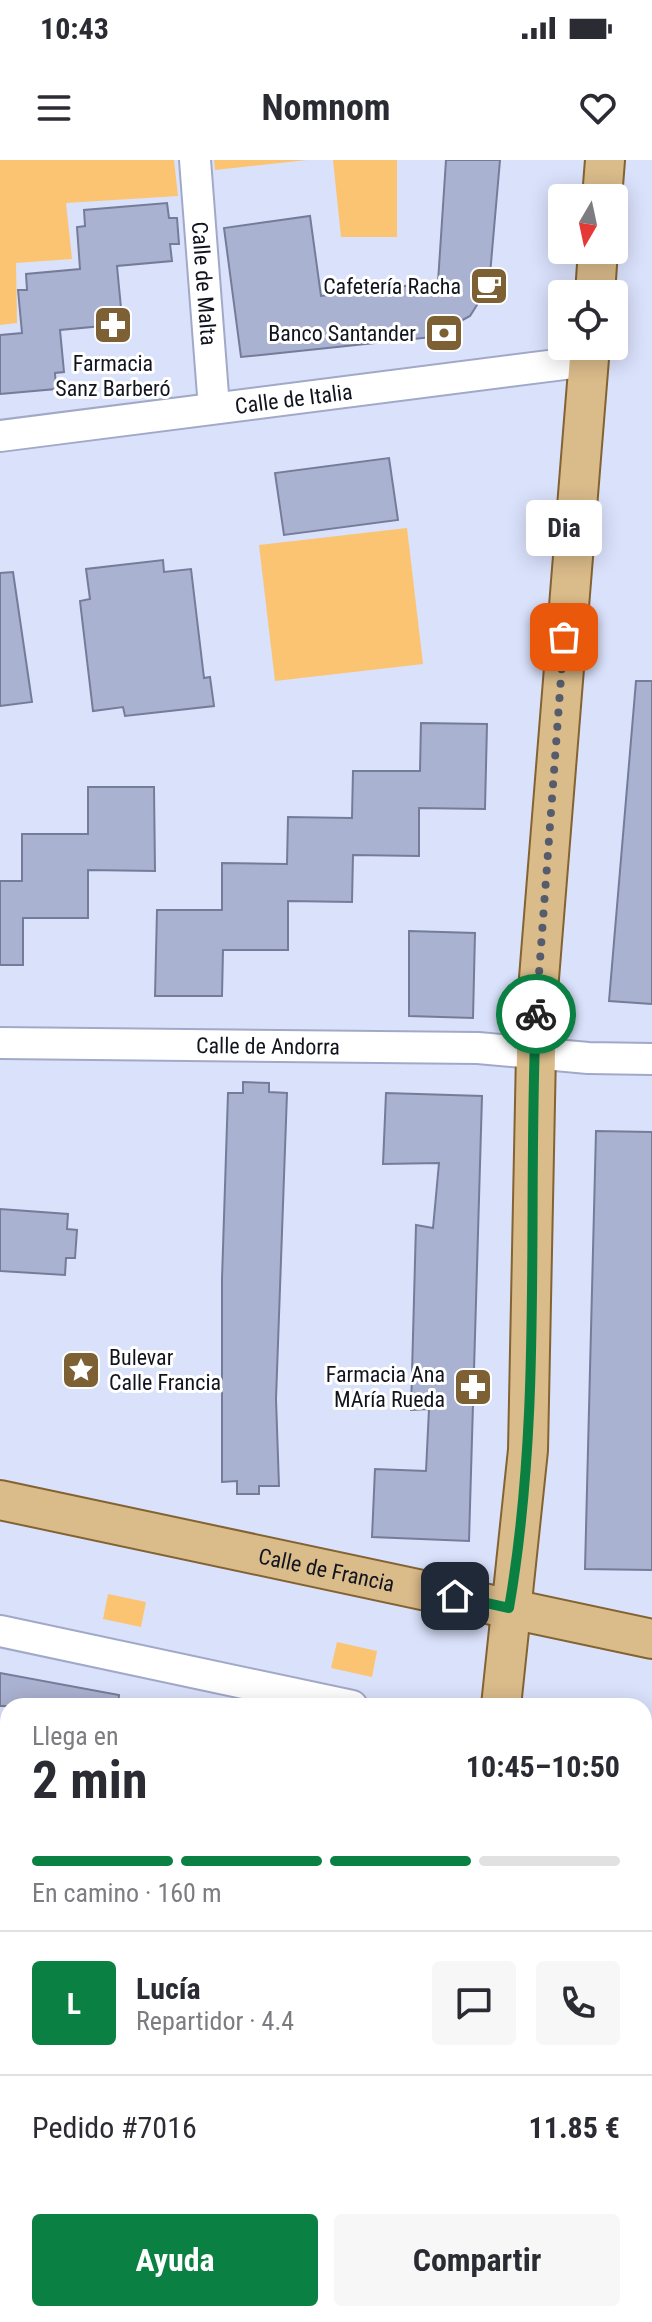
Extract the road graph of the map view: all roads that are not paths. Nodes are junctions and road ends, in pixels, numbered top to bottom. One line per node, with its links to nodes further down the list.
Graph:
1 (195, 160): 6 (street, Calle de Malta)
2 (605, 160): 3 (main road)
3 (603, 184)
4 (548, 360): 6 (street, Calle de Italia)
5 (588, 360): 9 (main road)
6 (214, 408): 7 (street, Calle de Italia)
7 (0, 436)
8 (0, 1043): 9 (street, Calle de Andorra)
9 (534, 1054): 10 (street, Calle de Andorra); 12 (main road)
10 (652, 1059)
11 (0, 1500): 12 (main road, Calle de Francia)
12 (509, 1608): 14 (main road, Calle de Francia); 16 (main road); 17 (main road)
13 (0, 1631): 15 (street)
14 (652, 1639)
15 (314, 1698)
16 (480, 1698)
17 (503, 1698)

